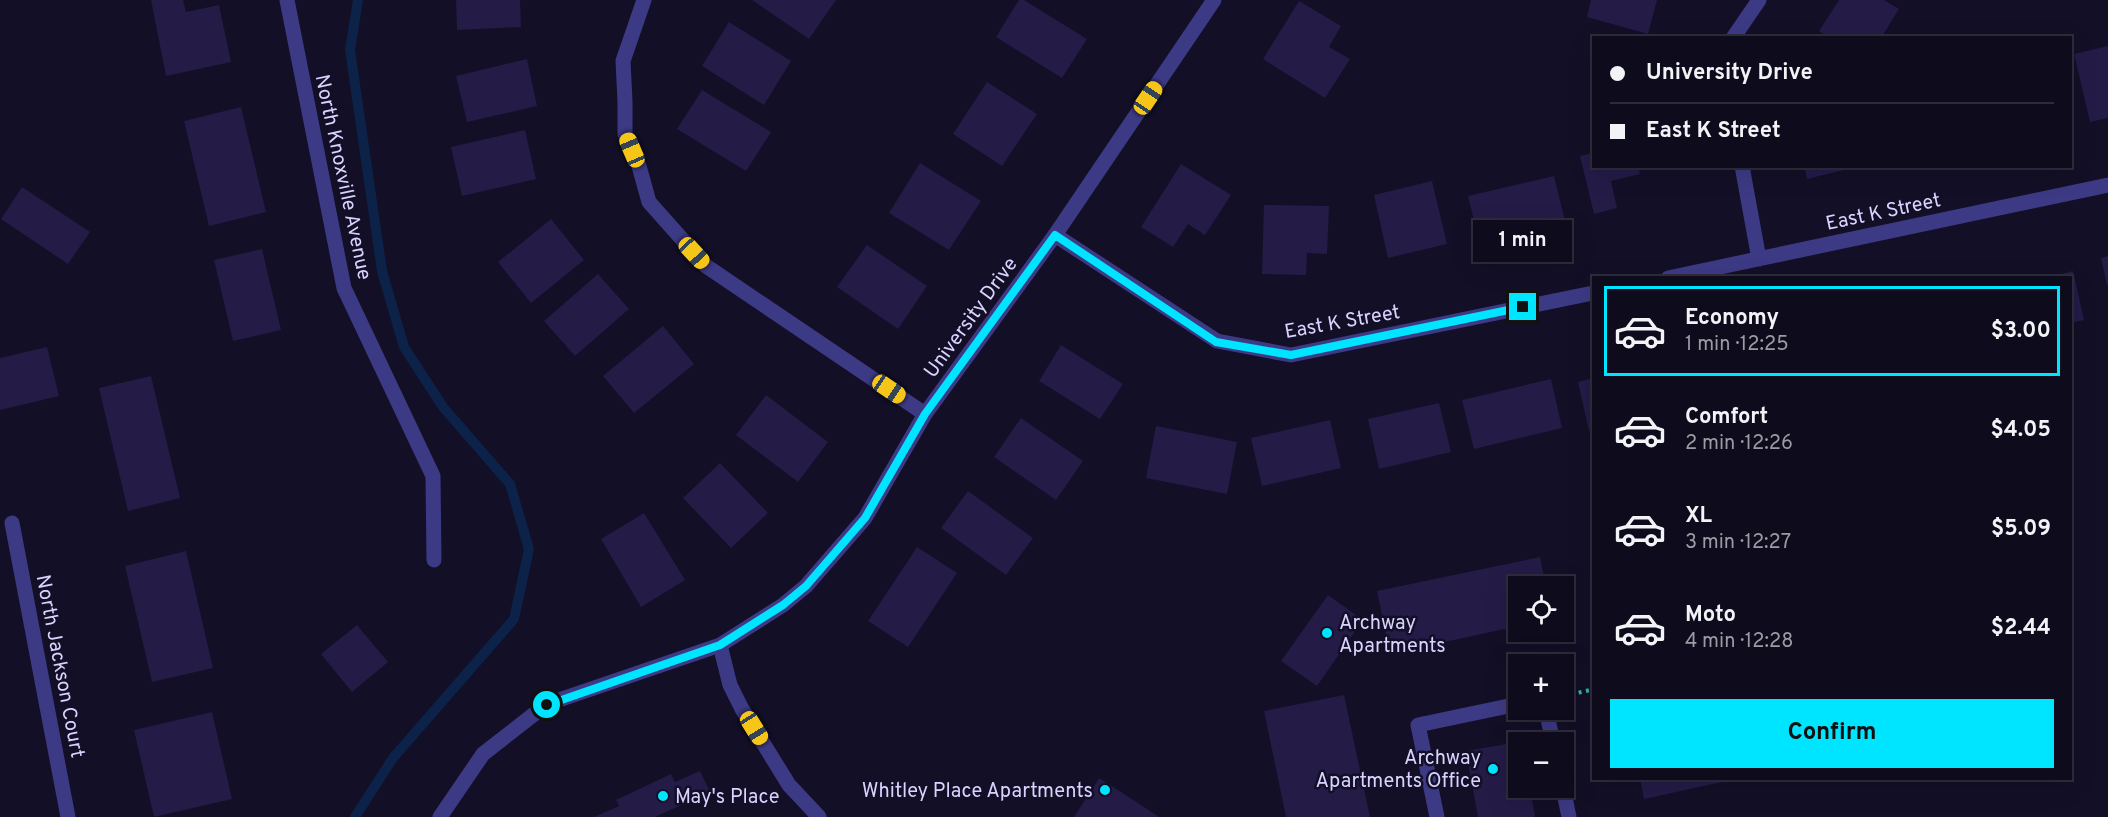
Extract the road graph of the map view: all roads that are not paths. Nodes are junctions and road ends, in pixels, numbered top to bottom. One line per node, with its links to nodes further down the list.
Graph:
1 (287, 0): 14 (street, North Knoxville Avenue)
2 (644, 0): 12 (street)
3 (1214, 0): 8 (street, University Drive)
4 (1759, 0): 5 (street)
5 (1734, 36)
6 (1742, 168): 9 (street)
7 (2108, 184): 9 (street, East K Street)
8 (1055, 235): 11 (street, East K Street); 12 (street, University Drive)
9 (1759, 259): 10 (street, East K Street)
10 (1678, 276)
11 (1592, 293)
12 (925, 414): 15 (street, University Drive)
13 (12, 523): 18 (street, North Jackson Court)
14 (434, 560)
15 (720, 645): 19 (street, University Drive); 20 (street)
16 (1508, 706): 21 (street)
17 (1565, 798): 22 (street)
18 (68, 817)
19 (440, 817)
20 (819, 817)
21 (1437, 817)
22 (1569, 817)

